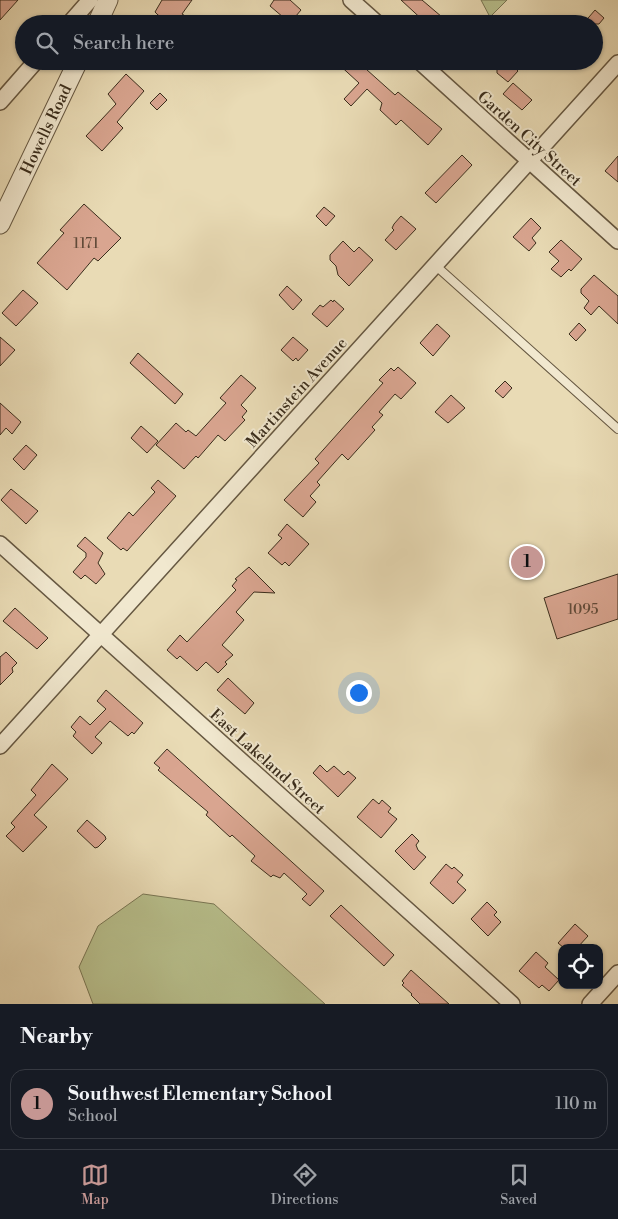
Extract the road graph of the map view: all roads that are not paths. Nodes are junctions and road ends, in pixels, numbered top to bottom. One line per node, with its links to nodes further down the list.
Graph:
1 (90, 0): 4 (street)
2 (108, 0): 5 (street)
3 (351, 0): 6 (street)
4 (77, 15)
5 (101, 15)
6 (368, 15)
7 (618, 62): 12 (street, Martinstein Avenue)
8 (28, 70): 11 (street)
9 (74, 70): 13 (street, Howells Road)
10 (429, 70): 12 (street, Garden City Street)
11 (0, 102)
12 (529, 160): 14 (street, Garden City Street); 15 (street, Martinstein Avenue)
13 (0, 224)
14 (618, 241)
15 (435, 265): 16 (lane); 18 (street, Martinstein Avenue)
16 (618, 429)
17 (0, 544): 18 (street, East Lakeland Street)
18 (100, 634): 19 (street, Martinstein Avenue); 21 (street, East Lakeland Street)
19 (0, 746)
20 (618, 973): 22 (street)
21 (512, 1004)
22 (590, 1004)

